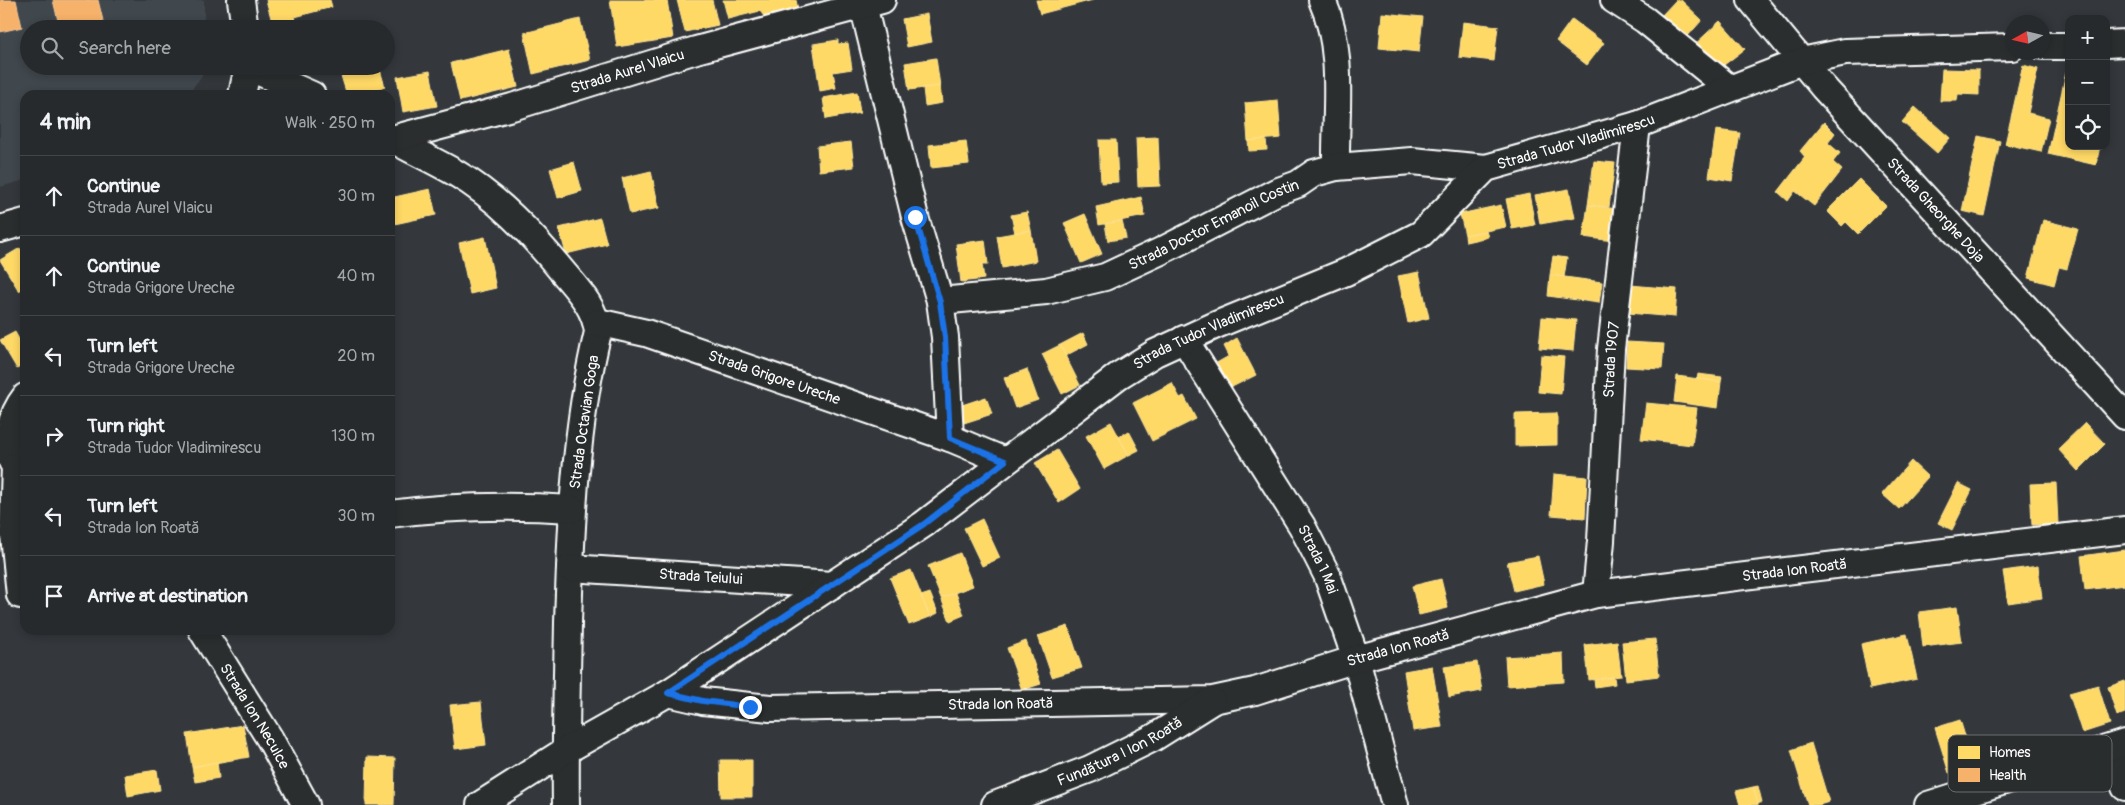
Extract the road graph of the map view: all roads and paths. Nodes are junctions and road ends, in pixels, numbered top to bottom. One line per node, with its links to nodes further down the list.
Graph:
1 (241, 0): 6 (street)
2 (1322, 0): 21 (street)
3 (1614, 0): 16 (street)
4 (872, 3): 19 (street, Strada Aurel Vlaicu); 25 (street, Strada Aurel Vlaicu)
5 (1761, 5): 12 (street, Strada Gheorghe Doja)
6 (244, 20)
7 (2125, 43): 8 (street)
8 (2110, 44)
9 (2050, 46): 10 (street)
10 (2065, 46)
11 (2005, 47): 12 (street, Strada Tudor Vladimirescu)
12 (1802, 61): 16 (street, Strada Tudor Vladimirescu); 29 (street, Strada Gheorghe Doja)
13 (246, 75): 17 (street)
14 (263, 75): 15 (street)
15 (284, 87)
16 (1729, 88): 18 (street, Strada Tudor Vladimirescu)
17 (243, 90)
18 (1637, 125): 22 (street, Strada Tudor Vladimirescu); 38 (street, Strada 1907)
19 (395, 137)
20 (395, 140): 26 (street, Strada Octavian Goga)
21 (1336, 167): 22 (street, Strada Doctor Emanoil Costin); 25 (street, Strada Doctor Emanoil Costin)
22 (1486, 168): 27 (street, Strada Tudor Vladimirescu)
23 (20, 223): 24 (street)
24 (0, 229)
25 (940, 302): 30 (street)
26 (597, 322): 30 (street, Strada Grigore Ureche); 33 (street, Strada Octavian Goga)
27 (1184, 339): 31 (street, Strada Tudor Vladimirescu); 41 (street, Strada 1 Mai)
28 (20, 406): 32 (street)
29 (2125, 416)
30 (950, 438): 31 (street, Strada Grigore Ureche)
31 (1005, 461): 37 (street, Strada Tudor Vladimirescu)
32 (20, 469): 39 (street)
33 (572, 509): 34 (street); 36 (street, Strada Octavian Goga)
34 (395, 514)
35 (2125, 530): 38 (street, Strada Ion Roată)
36 (570, 568): 37 (street, Strada Teiului); 45 (street, Strada Octavian Goga)
37 (832, 584): 42 (street, Strada Tudor Vladimirescu)
38 (1596, 594): 41 (street, Strada Ion Roată)
39 (20, 595)
40 (205, 635): 49 (street, Strada Ion Neculce)
41 (1356, 659): 43 (street, Strada Ion Roată); 53 (street, Strada 1 Mai)
42 (668, 693): 43 (street, Strada Ion Roată); 45 (street, Strada Tudor Vladimirescu)
43 (1214, 700): 52 (street, Fundătura I Ion Roată)
44 (2118, 746): 46 (street)
45 (565, 751): 50 (street, Strada Tudor Vladimirescu); 51 (street, Strada Octavian Goga)
46 (2125, 787)
47 (1973, 792): 48 (street)
48 (1935, 804)
49 (306, 805)
50 (480, 805)
51 (566, 805)
52 (995, 805)
53 (1395, 805)

